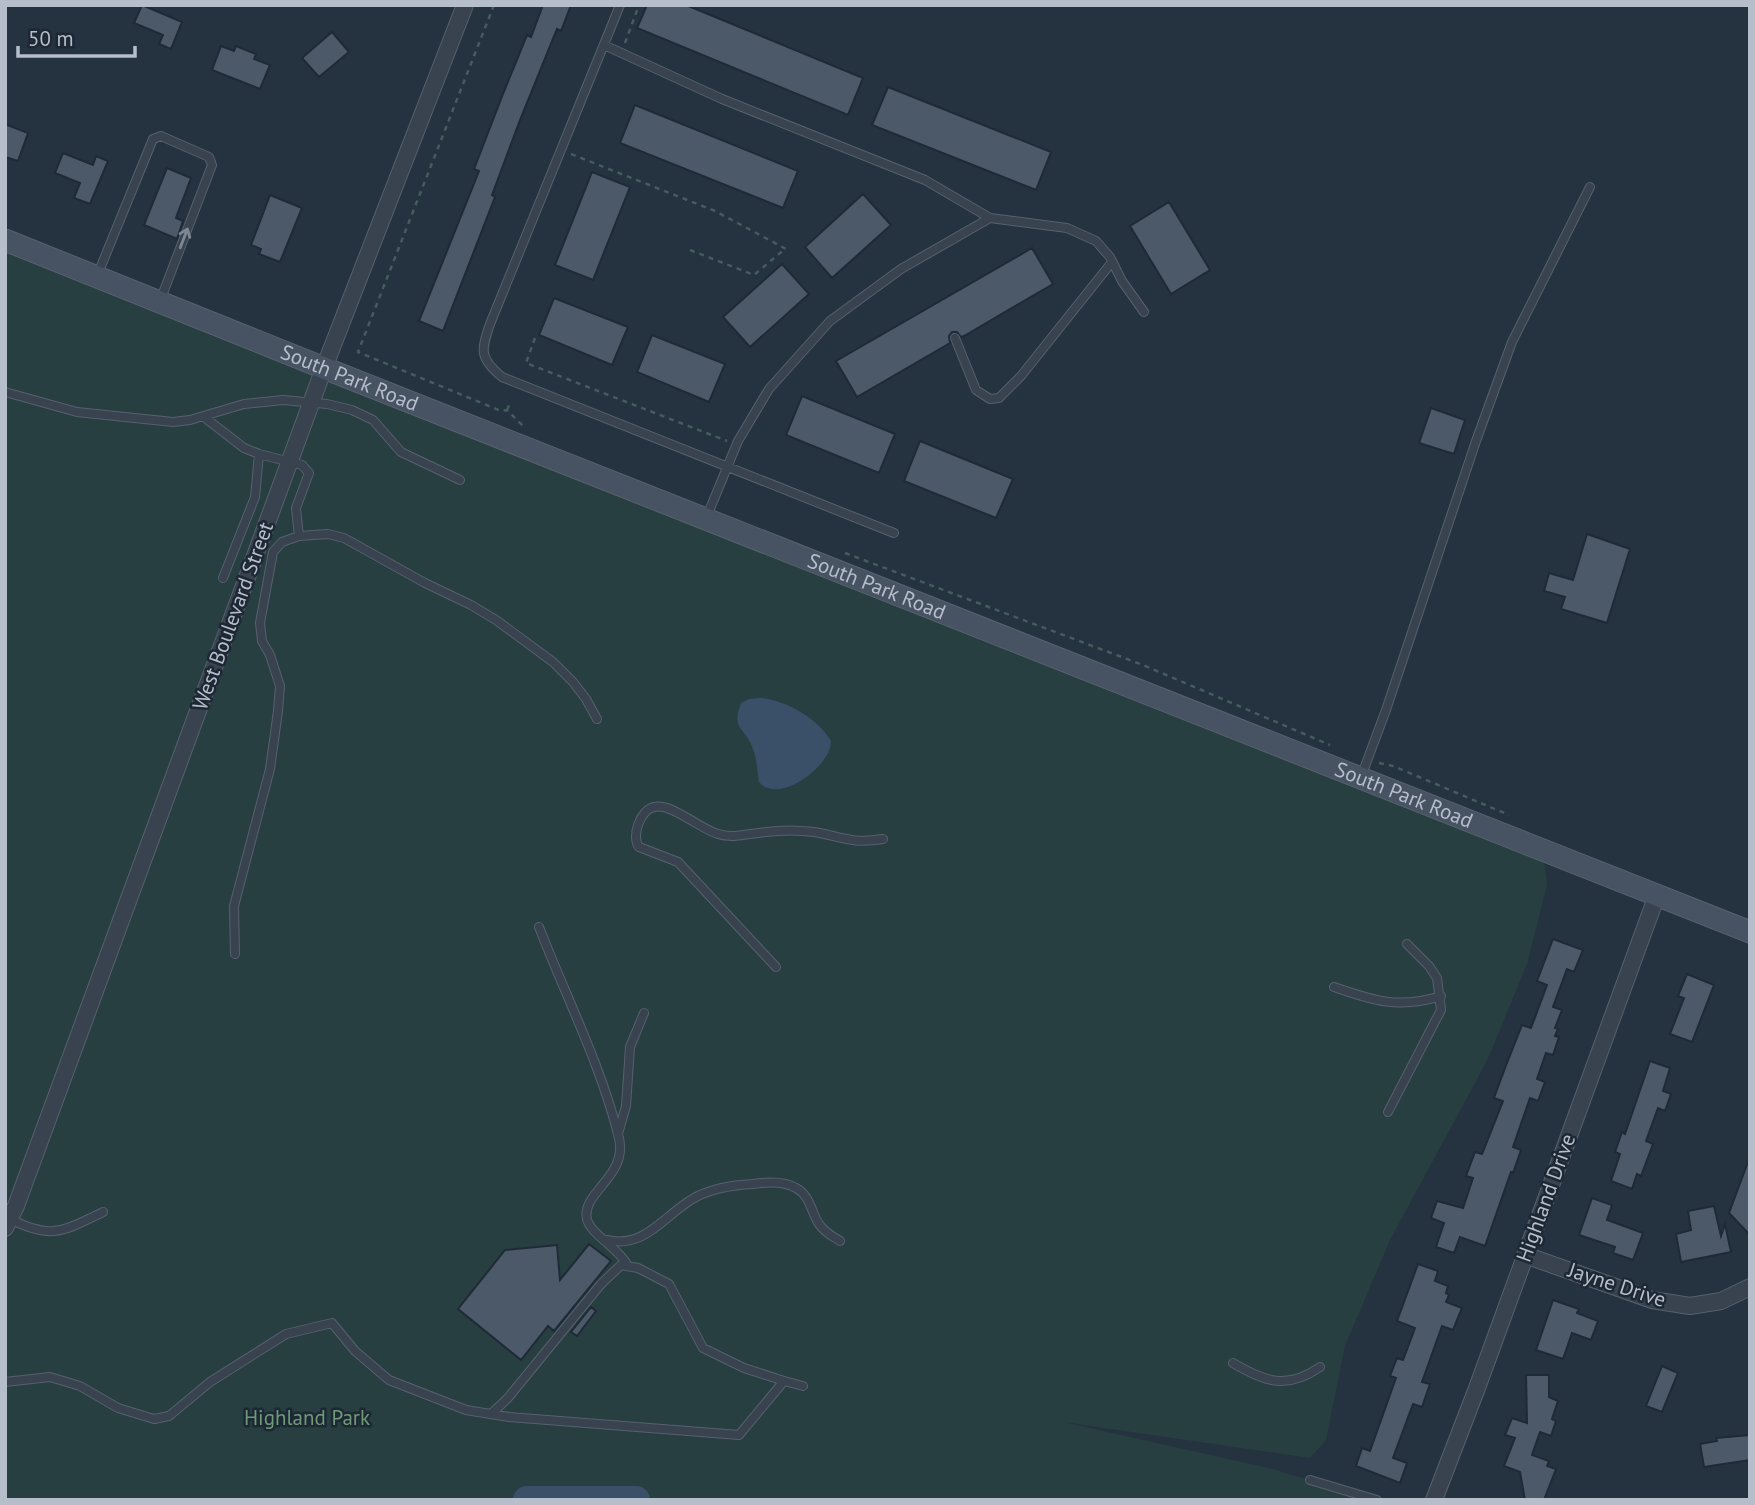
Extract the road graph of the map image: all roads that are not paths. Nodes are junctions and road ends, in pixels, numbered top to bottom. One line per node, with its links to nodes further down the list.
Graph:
1 (465, 5): 12 (street, West Boulevard Street)
2 (620, 5): 3 (lane)
3 (604, 45): 5 (lane); 18 (lane)
4 (1590, 187): 25 (lane)
5 (990, 218): 7 (lane); 18 (lane)
6 (5, 240): 8 (street, South Park Road)
7 (1112, 262): 10 (lane); 11 (lane)
8 (97, 276): 9 (street, South Park Road); 9 (lane, one-way to 8)
9 (160, 301): 12 (street, South Park Road)
10 (1144, 313)
11 (955, 338)
12 (324, 368): 14 (street, West Boulevard Street); 20 (street, South Park Road)
13 (5, 392): 15 (lane)
14 (311, 404): 15 (lane); 17 (street, West Boulevard Street); 19 (lane)
15 (204, 417): 16 (lane)
16 (260, 454): 17 (lane); 23 (lane)
17 (289, 461): 22 (lane); 39 (street, West Boulevard Street)
18 (727, 468): 20 (lane); 21 (lane)
19 (460, 480)
20 (706, 519): 25 (street, South Park Road)
21 (894, 533)
22 (299, 536): 24 (lane); 31 (lane)
23 (223, 578)
24 (597, 719)
25 (1364, 768): 27 (street, South Park Road)
26 (883, 839): 32 (lane)
27 (1657, 895): 29 (street, South Park Road); 42 (street, Highland Drive)
28 (539, 927): 37 (lane)
29 (1750, 932)
30 (1407, 944): 34 (lane)
31 (235, 954)
32 (776, 967)
33 (1334, 987): 34 (lane)
34 (1441, 996): 36 (lane)
35 (644, 1013): 37 (lane)
36 (1388, 1112)
37 (618, 1134): 40 (lane)
38 (103, 1212): 39 (lane)
39 (7, 1221)
40 (604, 1240): 41 (lane); 43 (lane)
41 (840, 1241)
42 (1525, 1255): 44 (street, Jayne Drive); 53 (street, Highland Drive)
43 (628, 1266): 47 (lane); 50 (lane)
44 (1750, 1287)
45 (1233, 1363): 46 (lane)
46 (1320, 1367)
47 (784, 1381): 49 (lane); 50 (lane)
48 (5, 1382): 50 (lane)
49 (803, 1386)
50 (491, 1414)
51 (1310, 1480): 52 (lane)
52 (1377, 1500)
53 (1434, 1500)

